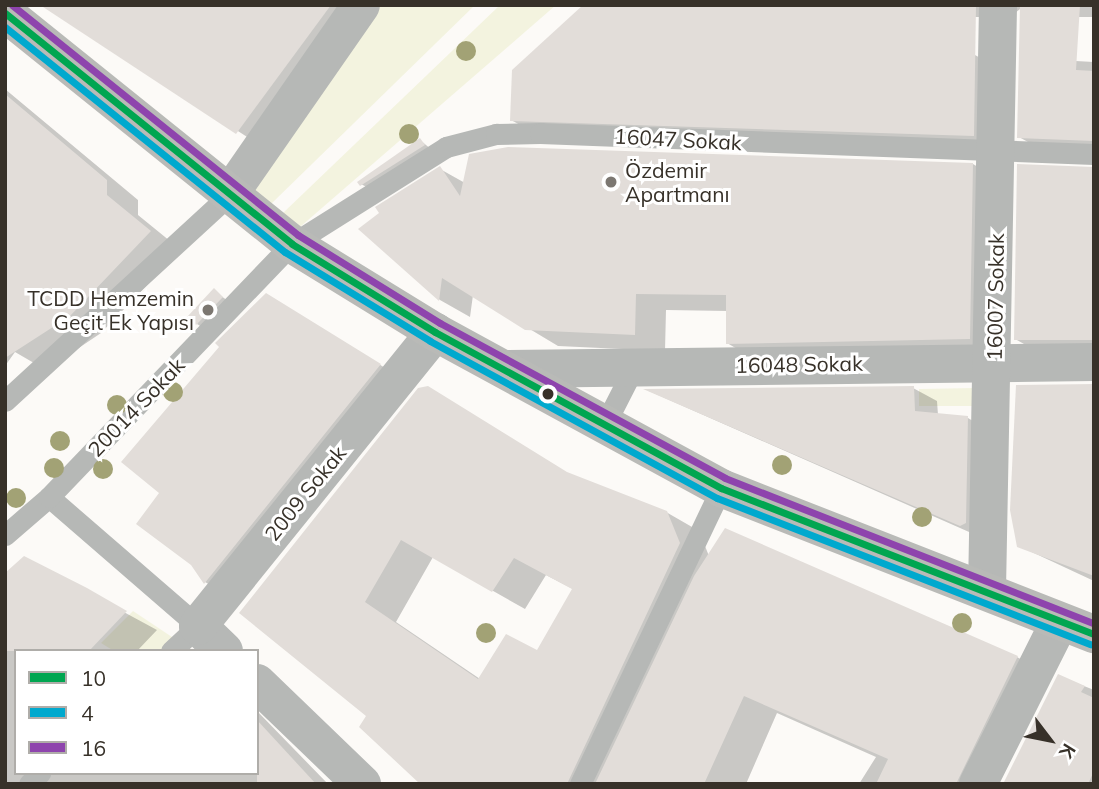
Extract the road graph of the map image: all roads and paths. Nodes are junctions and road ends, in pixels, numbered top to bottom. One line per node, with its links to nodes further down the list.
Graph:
1 (361, 5): 6 (street)
2 (998, 5): 4 (street, 16007 Sokak)
3 (8, 11): 6 (main road)
4 (997, 153): 5 (lane, 16047 Sokak); 7 (lane, 16047 Sokak); 9 (street, 16007 Sokak)
5 (1094, 154)
6 (229, 195): 7 (main road); 13 (lane)
7 (292, 244): 8 (main road); 16 (lane, 20014 Sokak)
8 (435, 332): 12 (main road); 20 (street, 2009 Sokak)
9 (994, 360): 10 (street, 16048 Sokak); 11 (street, 16048 Sokak); 18 (street, 16007 Sokak)
10 (1094, 362)
11 (634, 367): 12 (street, 16048 Sokak); 14 (lane)
12 (504, 369): 14 (main road)
13 (5, 401)
14 (604, 426): 15 (main road)
15 (721, 488): 18 (main road); 23 (lane)
16 (50, 497): 17 (lane, 20014 Sokak); 20 (lane)
17 (5, 535)
18 (987, 590): 19 (main road)
19 (1077, 627): 24 (street)
20 (198, 642)
21 (259, 685): 22 (street)
22 (362, 784)
23 (580, 784)
24 (978, 784)

